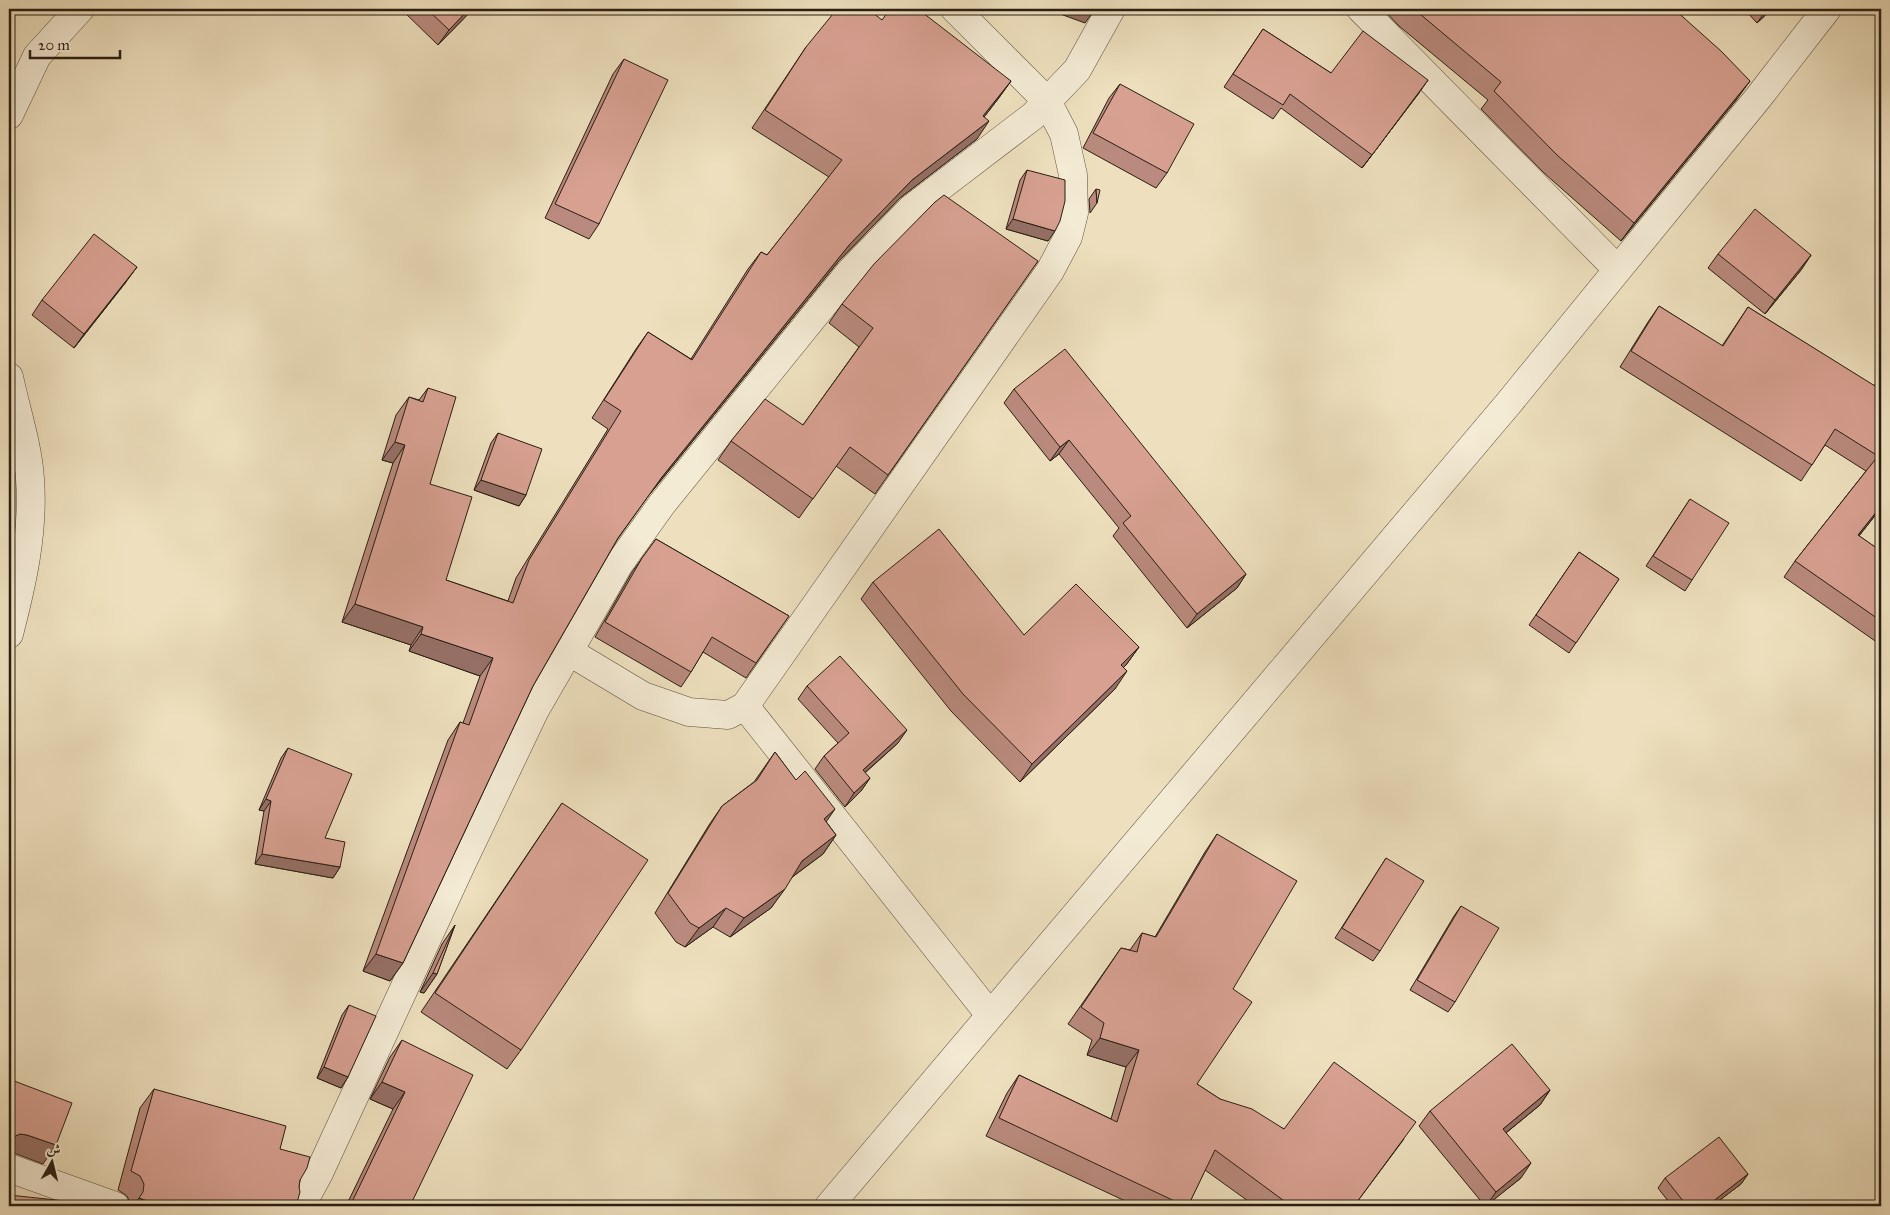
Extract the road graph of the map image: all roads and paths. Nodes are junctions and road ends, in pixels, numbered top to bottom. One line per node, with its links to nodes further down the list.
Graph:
1 (80, 9): 9 (street)
2 (954, 9): 8 (street)
3 (1111, 9): 8 (street)
4 (1361, 9): 10 (street)
5 (1827, 9): 7 (street)
6 (1738, 77): 7 (street)
7 (1758, 98): 10 (street)
8 (1047, 101): 13 (street); 14 (street)
9 (9, 115)
10 (1617, 269): 15 (street)
11 (9, 377): 12 (street)
12 (9, 634)
13 (568, 651): 14 (street); 18 (street)
14 (745, 706): 15 (street)
15 (990, 1015): 19 (street)
16 (9, 1168): 17 (street)
17 (114, 1206)
18 (301, 1206)
19 (829, 1206)

